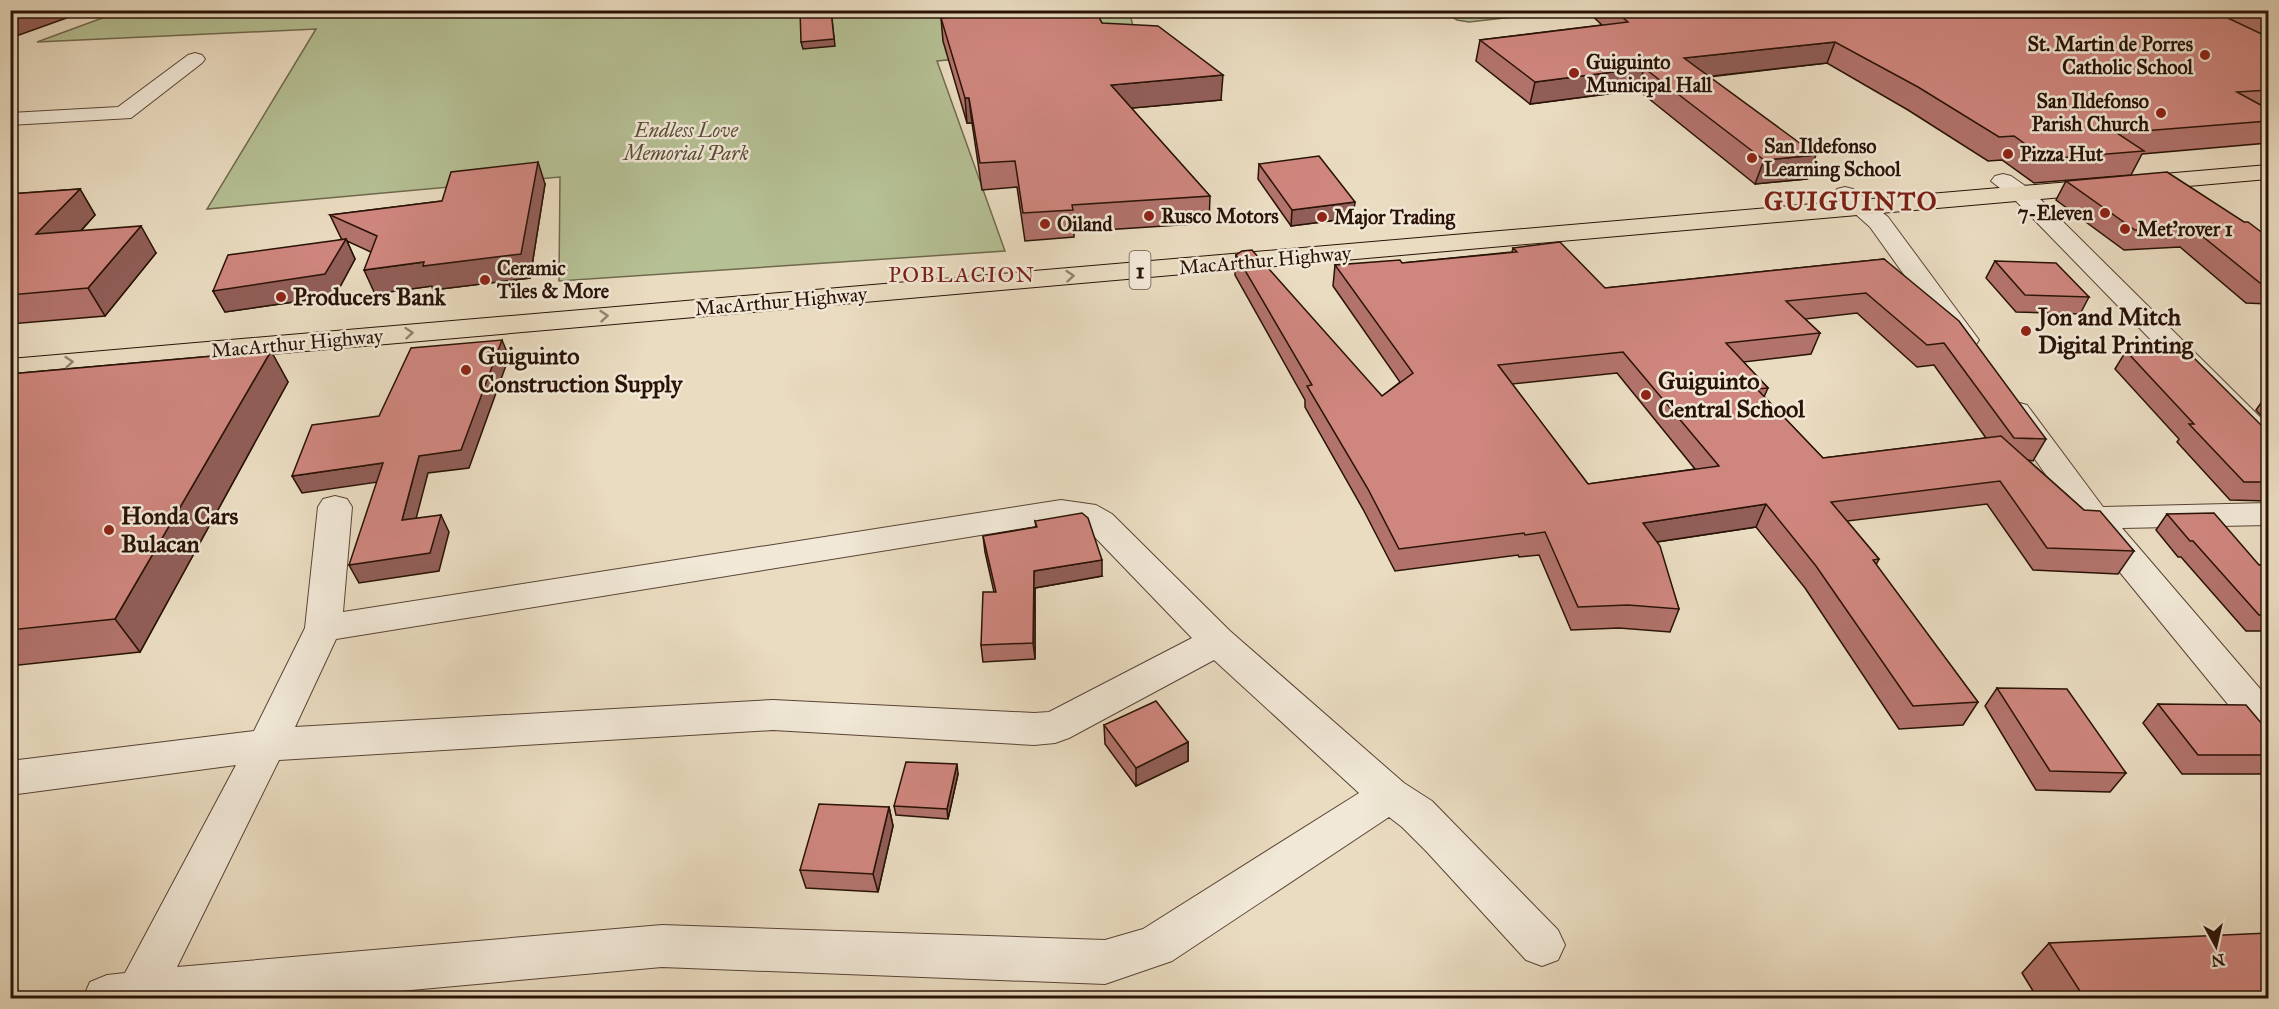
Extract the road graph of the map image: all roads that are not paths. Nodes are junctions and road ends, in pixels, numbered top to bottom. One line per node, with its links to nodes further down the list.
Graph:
1 (195, 59): 2 (street)
2 (10, 119)
3 (2268, 159): 6 (highway, MacArthur Highway / 1)
4 (2268, 172): 5 (highway, MacArthur Highway / 1)
5 (2178, 181): 6 (highway, MacArthur Highway / 1); 8 (street)
6 (2013, 188): 7 (highway, MacArthur Highway / 1); 11 (street)
7 (1854, 202): 9 (highway, MacArthur Highway / 1); 10 (highway, MacArthur Highway / 1, one-way to 7); 14 (street)
8 (2205, 202)
9 (10, 347)
10 (10, 368)
11 (2268, 442)
12 (335, 507): 15 (street)
13 (2268, 514): 14 (street)
14 (2094, 518): 17 (street)
15 (323, 628): 16 (street); 18 (street)
16 (1217, 641): 18 (street); 20 (street)
17 (2268, 725)
18 (267, 745): 19 (street); 22 (street)
19 (10, 778)
20 (1389, 795): 21 (street); 22 (street)
21 (1542, 945)
22 (123, 996)

